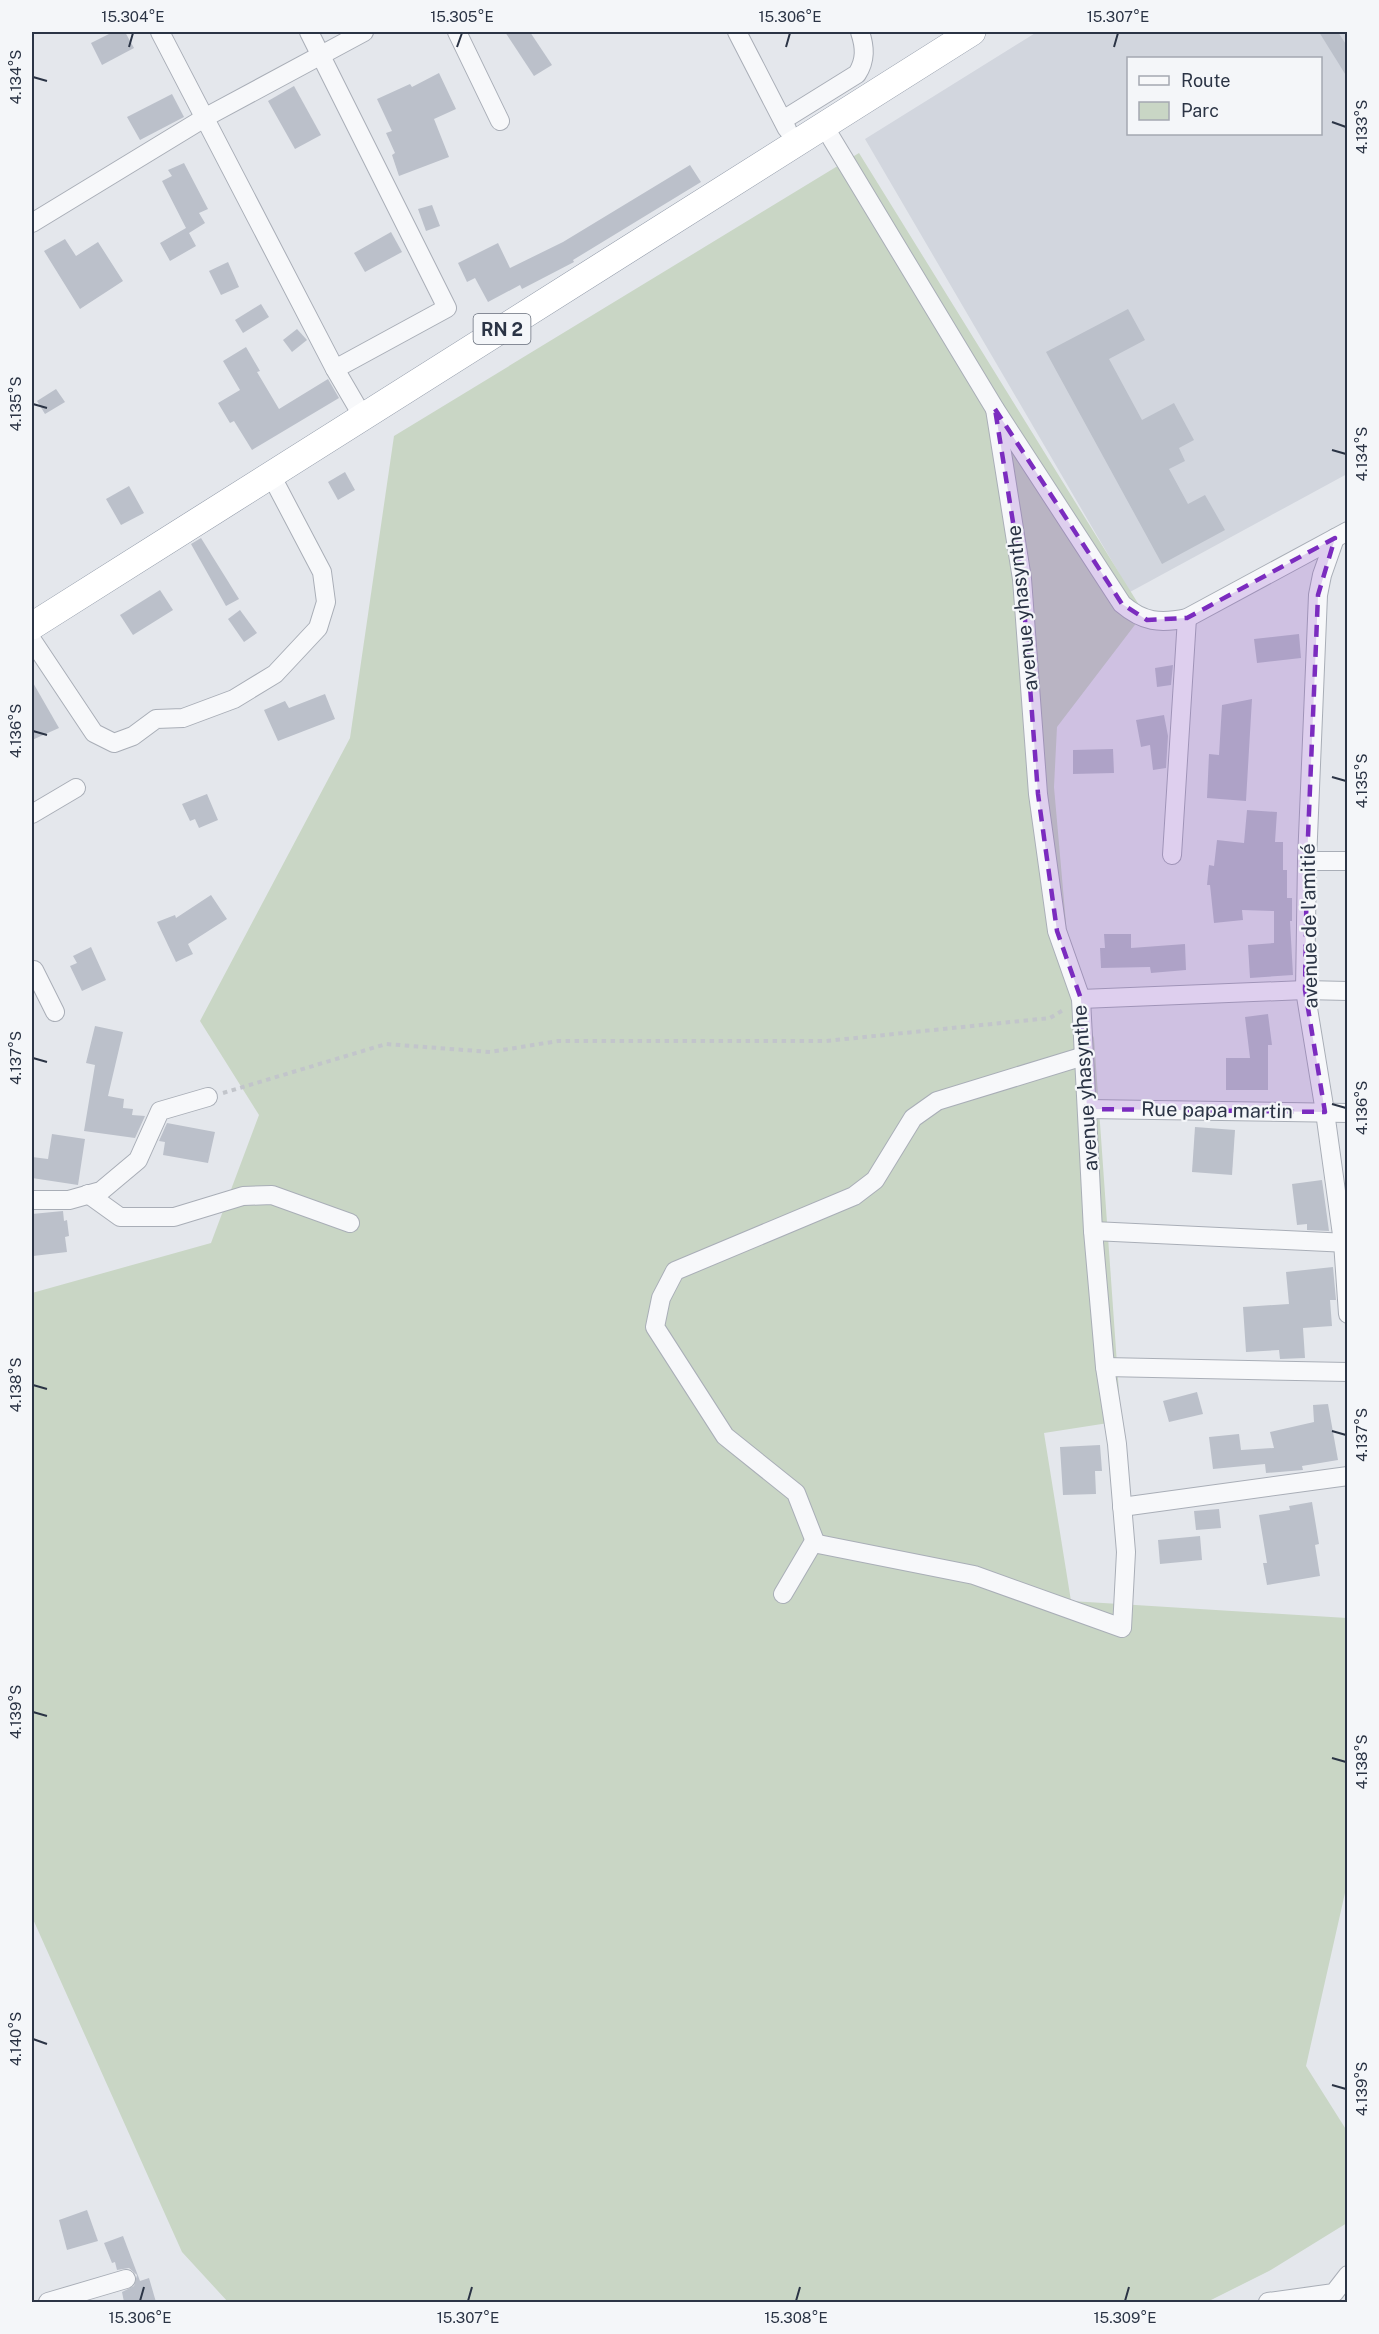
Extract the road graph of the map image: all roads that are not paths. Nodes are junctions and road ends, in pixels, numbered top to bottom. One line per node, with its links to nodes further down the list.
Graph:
1 (160, 32): 9 (street)
2 (309, 32): 8 (street)
3 (364, 32): 8 (street)
4 (457, 32): 11 (street)
5 (737, 32): 10 (street)
6 (860, 32): 10 (street)
7 (972, 32): 12 (highway, RN 2)
8 (322, 56): 9 (street); 15 (street)
9 (206, 117): 14 (street); 15 (street)
10 (783, 120): 13 (street)
11 (500, 121)
12 (824, 126): 13 (highway, RN 2); 16 (street)
13 (794, 145): 17 (highway, RN 2)
14 (32, 223)
15 (335, 369): 17 (street)
16 (995, 409): 20 (street); 31 (street, avenue yhasynthe)
17 (363, 417): 18 (highway, RN 2)
18 (271, 475): 21 (highway, RN 2); 22 (street)
19 (1341, 534): 20 (street); 26 (street, avenue de l'amitié)
20 (1187, 618): 25 (street)
21 (32, 626)
22 (32, 640)
23 (76, 788): 24 (street)
24 (32, 814)
25 (1172, 855)
26 (1306, 861): 27 (street); 29 (street, avenue de l'amitié)
27 (1347, 861)
28 (32, 969): 32 (street)
29 (1305, 990): 30 (street); 31 (street); 36 (street, avenue de l'amitié)
30 (1347, 991)
31 (1081, 999): 33 (street, avenue yhasynthe)
32 (56, 1012)
33 (1084, 1056): 35 (street, avenue yhasynthe); 48 (street)
34 (208, 1097): 38 (street)
35 (1087, 1109): 36 (street, Rue papa martin); 41 (street, avenue yhasynthe)
36 (1325, 1112): 37 (street, Rue papa martin); 42 (street, avenue de l'amitié)
37 (1347, 1113)
38 (88, 1194): 39 (street); 40 (street)
39 (32, 1200)
40 (350, 1223)
41 (1094, 1231): 42 (street); 44 (street, avenue yhasynthe)
42 (1345, 1242): 43 (street, avenue de l'amitié)
43 (1347, 1314)
44 (1105, 1367): 45 (street); 47 (street, avenue yhasynthe)
45 (1347, 1372)
46 (1347, 1476): 47 (street)
47 (1122, 1507): 48 (street, avenue yhasynthe)
48 (816, 1544): 49 (street)
49 (783, 1594)
50 (1347, 2275): 52 (street)
51 (126, 2279): 53 (street)
52 (1341, 2294): 54 (street)
53 (48, 2302)
54 (1268, 2302)

